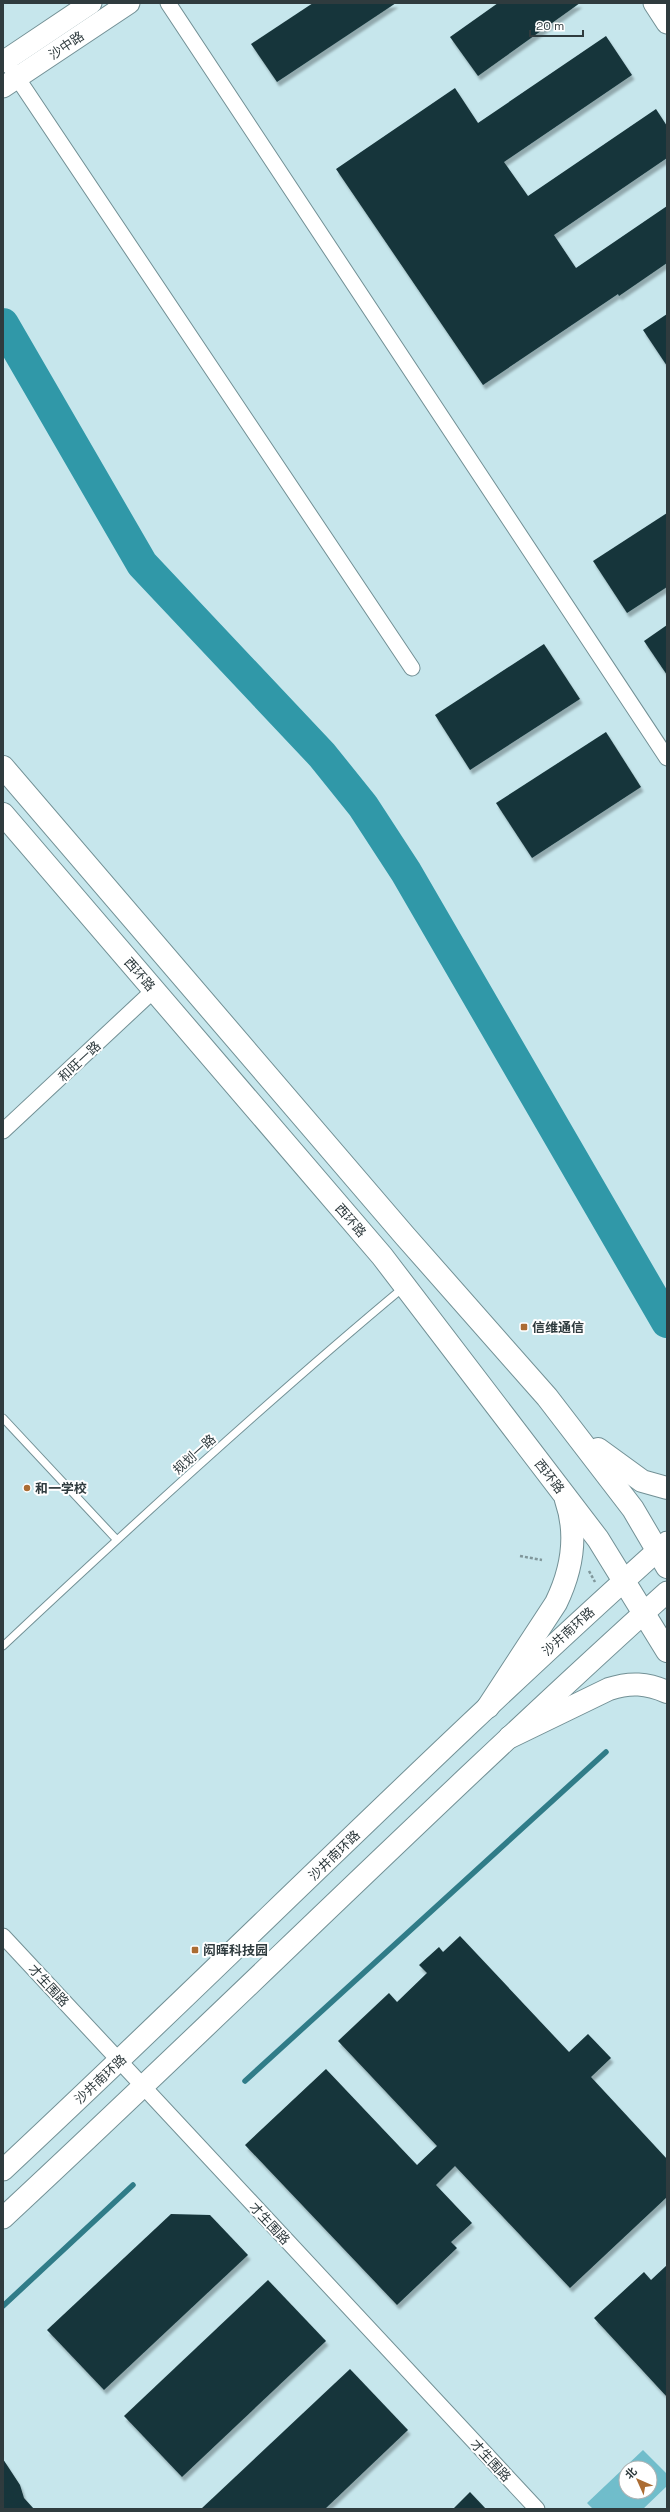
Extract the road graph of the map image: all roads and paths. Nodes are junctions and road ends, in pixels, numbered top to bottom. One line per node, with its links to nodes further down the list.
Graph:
1 (91, 3): 6 (main road, 沙中路)
2 (129, 3): 7 (main road, 沙中路)
3 (168, 3): 9 (street)
4 (654, 3): 5 (main road)
5 (667, 23)
6 (4, 59): 7 (street)
7 (10, 82): 8 (street)
8 (412, 668)
9 (667, 758)
10 (3, 767): 16 (main road)
11 (3, 814): 12 (main road, 西环路)
12 (154, 990): 13 (street, 和旺一路); 14 (main road, 西环路)
13 (3, 1131)
14 (405, 1286): 18 (main road, 西环路); 19 (lane, 规划一路)
15 (3, 1418): 19 (lane)
16 (577, 1434): 17 (main road); 20 (main road)
17 (667, 1488)
18 (563, 1494): 24 (main road, 西环路); 31 (main road)
19 (116, 1539): 28 (lane, 规划一路)
20 (664, 1553): 24 (main road, 沙井南环路)
21 (520, 1556): 22 (path)
22 (542, 1560)
23 (587, 1568): 25 (path)
24 (624, 1581): 27 (main road, 西环路); 31 (main road, 沙井南环路)
25 (599, 1588)
26 (667, 1592): 27 (main road)
27 (644, 1613): 29 (main road, 西环路); 32 (main road)
28 (3, 1646)
29 (667, 1651)
30 (667, 1692): 32 (main road)
31 (488, 1707): 34 (main road, 沙井南环路)
32 (510, 1737): 35 (main road)
33 (3, 1936): 34 (street, 才生围路)
34 (120, 2061): 35 (street, 才生围路); 36 (main road, 沙井南环路)
35 (144, 2087): 37 (main road); 38 (street, 才生围路)
36 (3, 2170)
37 (3, 2218)
38 (537, 2509)

